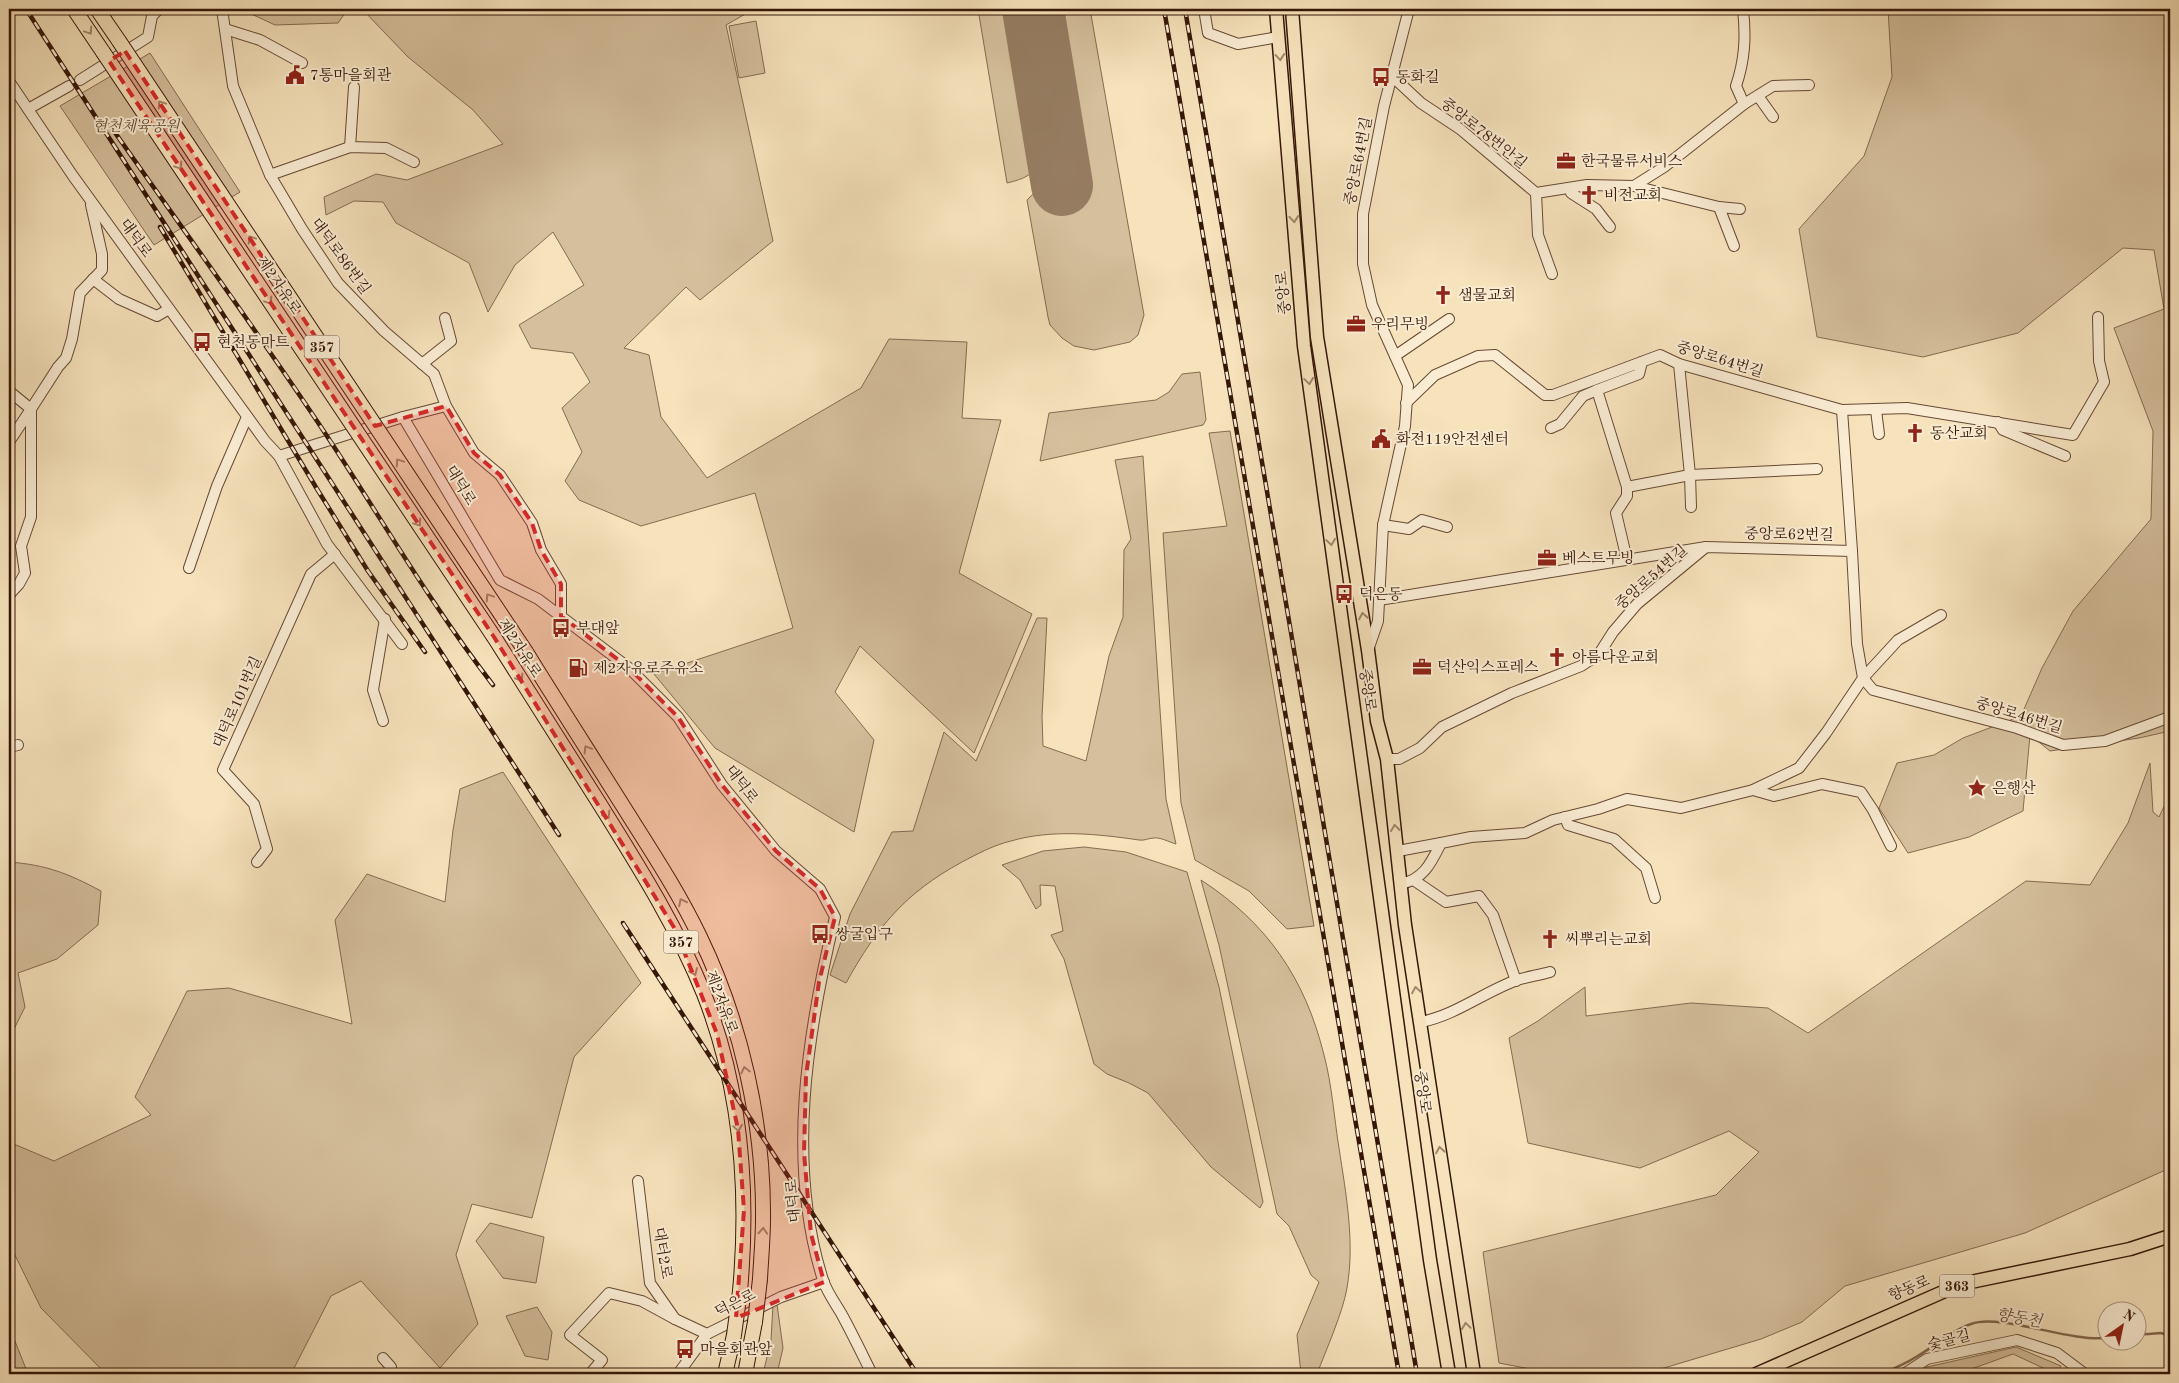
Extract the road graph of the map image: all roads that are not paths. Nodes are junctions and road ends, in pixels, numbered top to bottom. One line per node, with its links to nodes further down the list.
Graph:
1 (74, 9): 102 (highway, 제2자유로 / 357, one-way to 102, bridge)
2 (97, 9): 103 (highway, 제2자유로 / 357, one-way to 2, bridge)
3 (159, 9): 14 (street)
4 (222, 9): 10 (street, 대덕로86번길)
5 (1204, 9): 11 (street)
6 (1276, 9): 11 (main road, 중앙로)
7 (1292, 9): 76 (main road, 중앙로, one-way to 7)
8 (1409, 9): 13 (street, 중앙로64번길)
9 (1743, 9): 20 (street)
10 (225, 29): 12 (street); 25 (street, 대덕로86번길)
11 (1278, 37): 105 (main road, 중앙로, one-way to 105)
12 (302, 62)
13 (1392, 76): 28 (street, 중앙로78번안길); 40 (street, 중앙로64번길)
14 (80, 80)
15 (9, 81): 21 (street, 대덕로)
16 (1809, 85): 19 (street)
17 (69, 86): 21 (street)
18 (354, 87): 23 (street)
19 (1758, 96): 20 (street); 22 (street)
20 (1744, 104): 26 (street)
21 (28, 109): 29 (street, 대덕로)
22 (1773, 117)
23 (350, 147): 24 (street); 25 (street)
24 (414, 162)
25 (270, 175): 42 (street, 대덕로86번길)
26 (1634, 186): 27 (street); 30 (street)
27 (1570, 188): 28 (street); 32 (street)
28 (1536, 193): 34 (street)
29 (90, 199): 35 (street); 36 (street, 대덕로)
30 (1719, 206): 31 (street); 33 (street)
31 (1740, 209)
32 (1610, 227)
33 (1734, 246)
34 (1552, 274)
35 (93, 279): 36 (street); 48 (street)
36 (168, 309): 51 (street, 대덕로)
37 (2098, 317): 53 (street, 중앙로64번길)
38 (445, 318): 42 (street)
39 (1449, 318): 40 (street)
40 (1395, 356): 46 (street, 중앙로64번길)
41 (1642, 362): 43 (street, 중앙로64번길); 44 (street); 46 (street, 중앙로64번길)
42 (422, 364): 47 (street, 대덕로86번길)
43 (1679, 364): 49 (street, 중앙로64번길); 60 (street)
44 (1597, 390): 54 (street); 61 (street)
45 (9, 391): 48 (street)
46 (1406, 403): 63 (street, 중앙로64번길)
47 (446, 406): 52 (street); 73 (street, 대덕로86번길)
48 (31, 409): 56 (street); 70 (street)
49 (1842, 410): 50 (street, 중앙로64번길); 66 (street)
50 (1876, 410): 53 (street, 중앙로64번길); 55 (street)
51 (247, 417): 57 (street, 대덕로); 69 (street)
52 (403, 417): 57 (street); 73 (street, 대덕로)
53 (1998, 422): 58 (street, 중앙로64번길)
54 (1551, 428)
55 (1879, 434)
56 (9, 442)
57 (279, 456): 67 (street, 대덕로)
58 (2065, 456)
59 (1817, 469): 60 (street)
60 (1690, 475): 61 (street); 62 (street)
61 (1627, 487): 68 (street)
62 (1691, 507)
63 (1384, 525): 64 (street); 71 (street, 중앙로64번길)
64 (1447, 527)
65 (1706, 547): 66 (street, 중앙로62번길); 68 (street, 중앙로62번길); 80 (street, 중앙로54번길)
66 (1852, 551): 77 (street, 중앙로62번길)
67 (335, 554): 74 (street, 대덕로); 86 (street, 대덕로101번길)
68 (1627, 560): 71 (street, 중앙로62번길)
69 (189, 568)
70 (9, 595)
71 (1379, 600): 76 (street, 중앙로64번길)
72 (1940, 615): 77 (street)
73 (561, 616): 95 (street, 대덕로)
74 (385, 619): 75 (street, 대덕로); 79 (street)
75 (402, 644)
76 (1368, 650): 80 (main road, 중앙로)
77 (1863, 678): 78 (street, 중앙로46번길); 81 (street)
78 (2170, 717)
79 (382, 721)
80 (1387, 759): 85 (main road, 중앙로, one-way to 80)
81 (1753, 790): 82 (street); 84 (street)
82 (1565, 817): 83 (street); 89 (street)
83 (1441, 843): 85 (street); 87 (street)
84 (1891, 846)
85 (1398, 852): 88 (main road, 중앙로)
86 (256, 862)
87 (1414, 881): 88 (street); 91 (street)
88 (1401, 884): 92 (main road, 중앙로, one-way to 88)
89 (1655, 898)
90 (1550, 972): 91 (street)
91 (1516, 981): 92 (street)
92 (1421, 1022): 106 (main road, 중앙로, one-way to 92)
93 (638, 1181): 96 (street, 대터2로)
94 (2170, 1236): 107 (main road, 향동로 / 363)
95 (824, 1282): 97 (street, 덕은로); 104 (street, 대덕로)
96 (675, 1319): 97 (street); 100 (street)
97 (707, 1334): 101 (street, 덕은로)
98 (383, 1358): 99 (street)
99 (391, 1374)
100 (590, 1374)
101 (678, 1374)
102 (725, 1374)
103 (745, 1374)
104 (872, 1374)
105 (1449, 1374)
106 (1474, 1374)
107 (1756, 1374)
108 (1904, 1374): 109 (street, 숯골길)
109 (2085, 1374)

